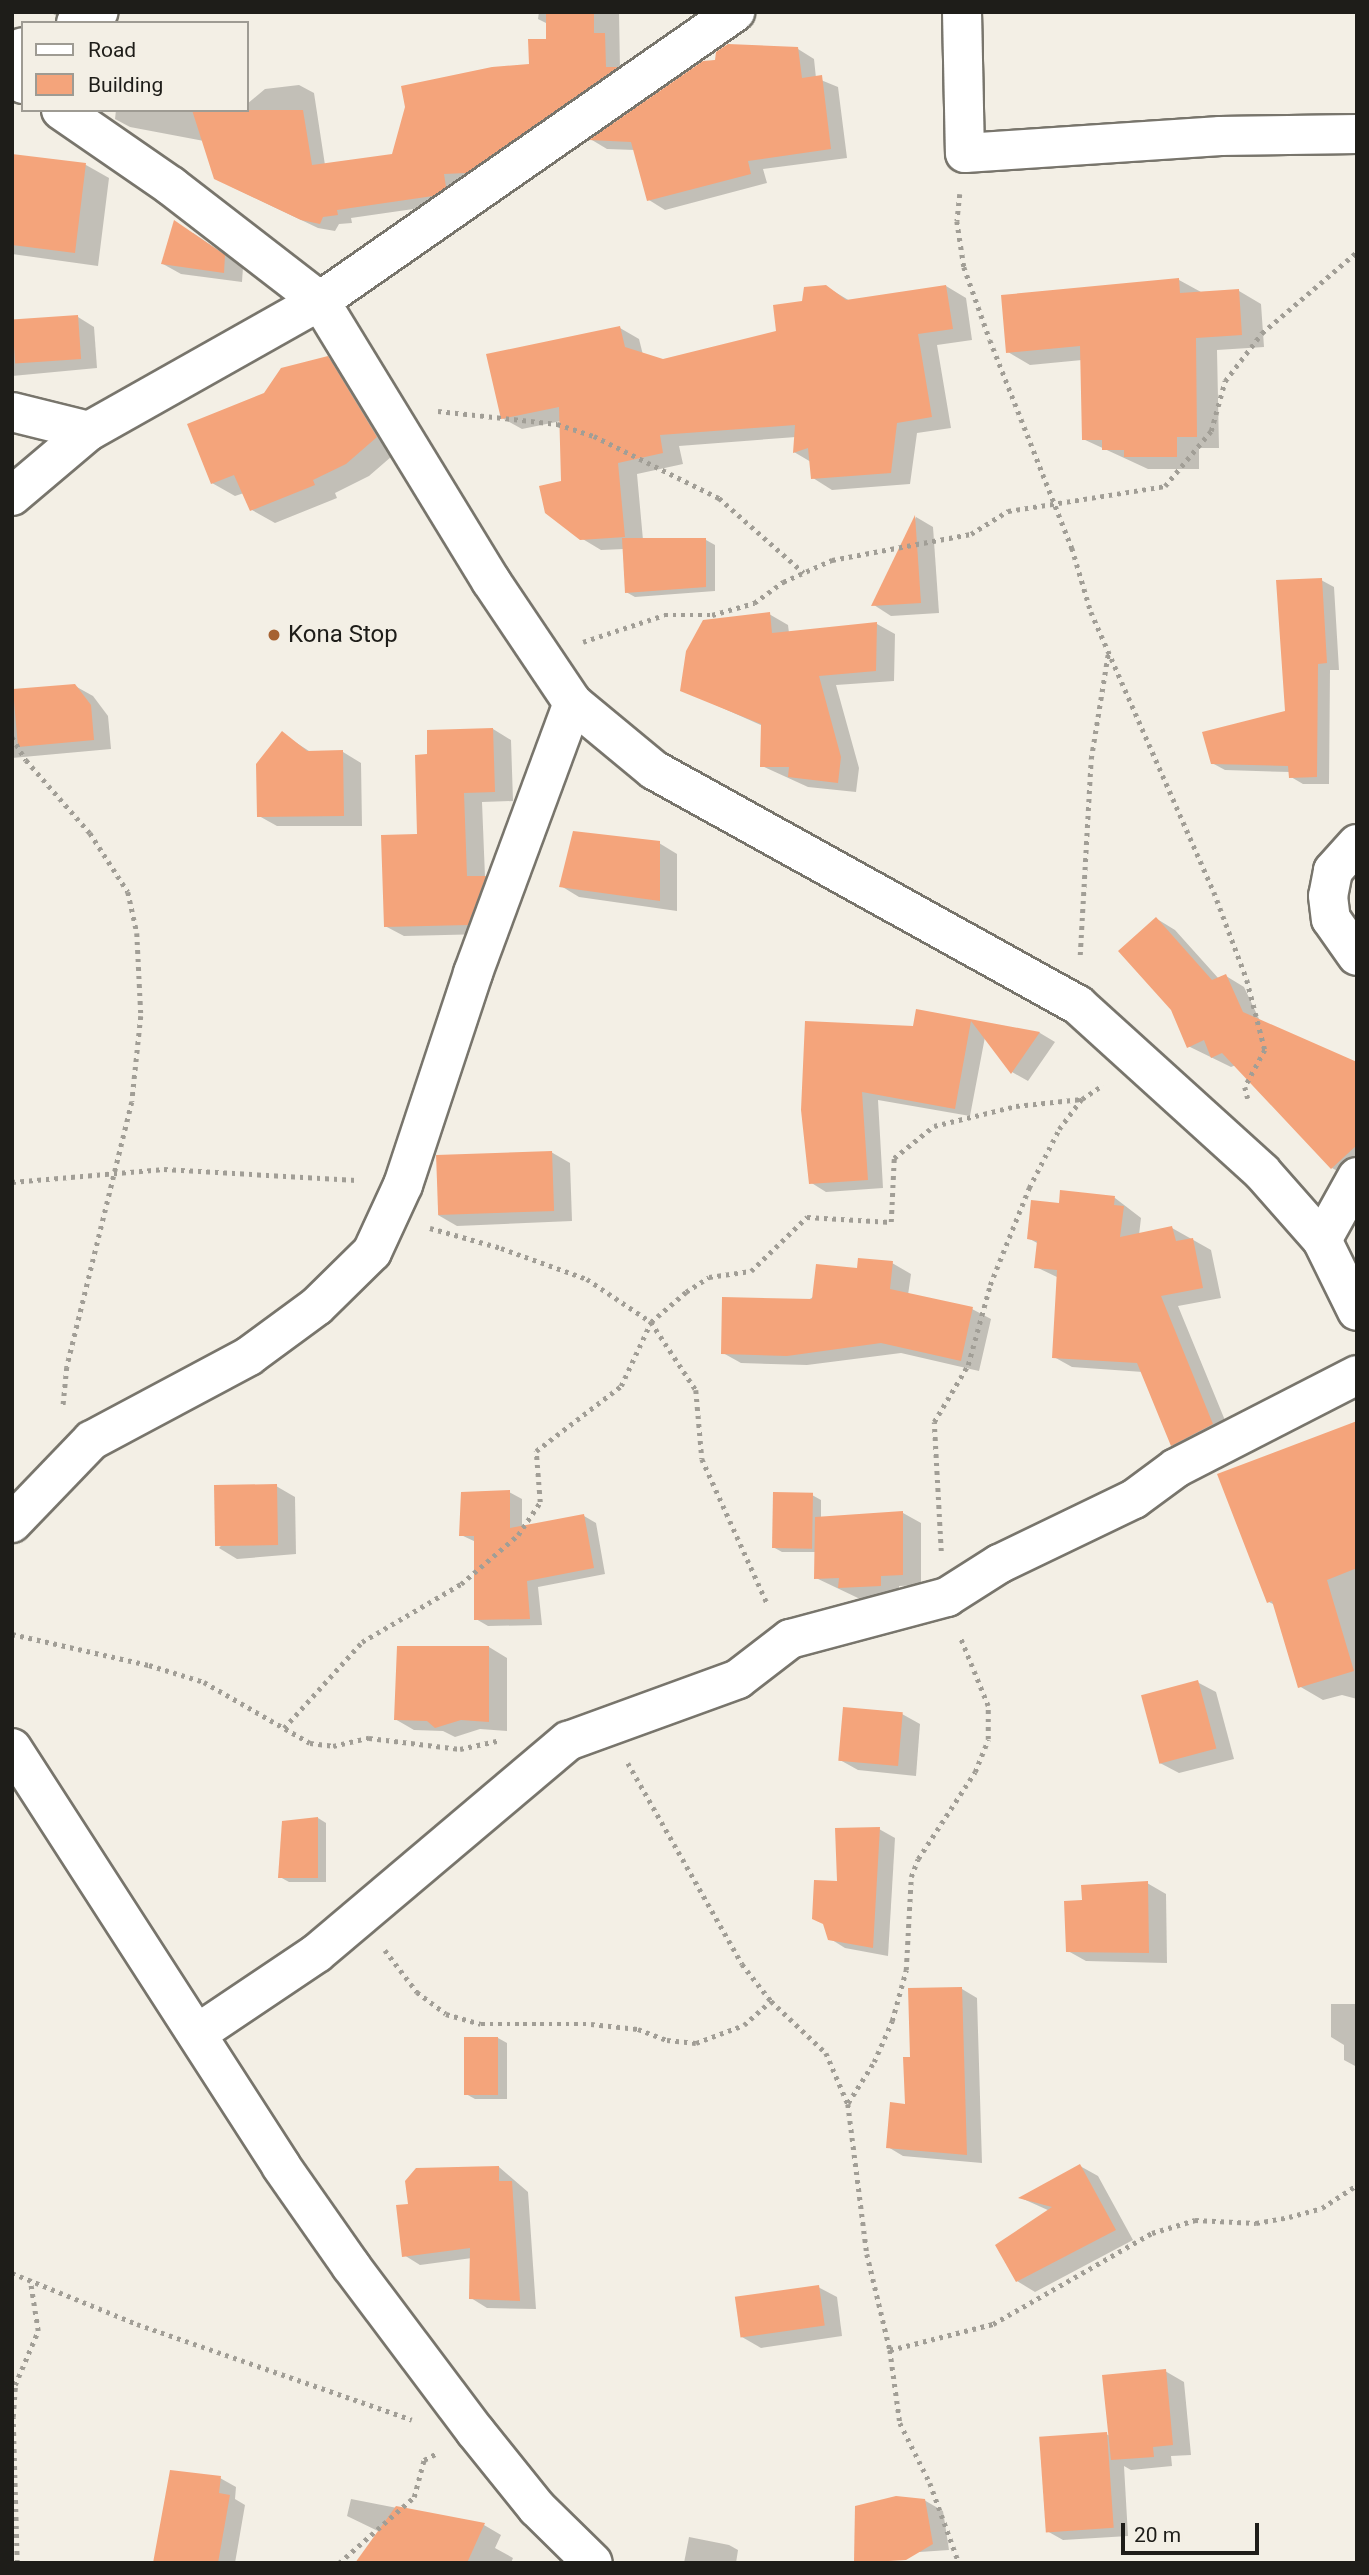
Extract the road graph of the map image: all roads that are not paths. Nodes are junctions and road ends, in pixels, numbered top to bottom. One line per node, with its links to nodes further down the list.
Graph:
1 (99, 12): 4 (street)
2 (735, 12): 7 (street)
3 (962, 12): 6 (street)
4 (80, 21)
5 (64, 112): 7 (street)
6 (1357, 134)
7 (320, 301): 9 (street); 11 (street)
8 (12, 412): 9 (street)
9 (89, 430): 10 (street)
10 (12, 496)
11 (573, 703): 15 (street); 18 (street)
12 (1357, 844): 13 (street)
13 (1357, 956)
14 (1357, 1177): 15 (street)
15 (1322, 1240): 16 (street)
16 (1357, 1311)
17 (1357, 1375): 20 (street)
18 (12, 1523)
19 (12, 1748): 20 (street)
20 (198, 2033): 21 (street)
21 (593, 2563)

